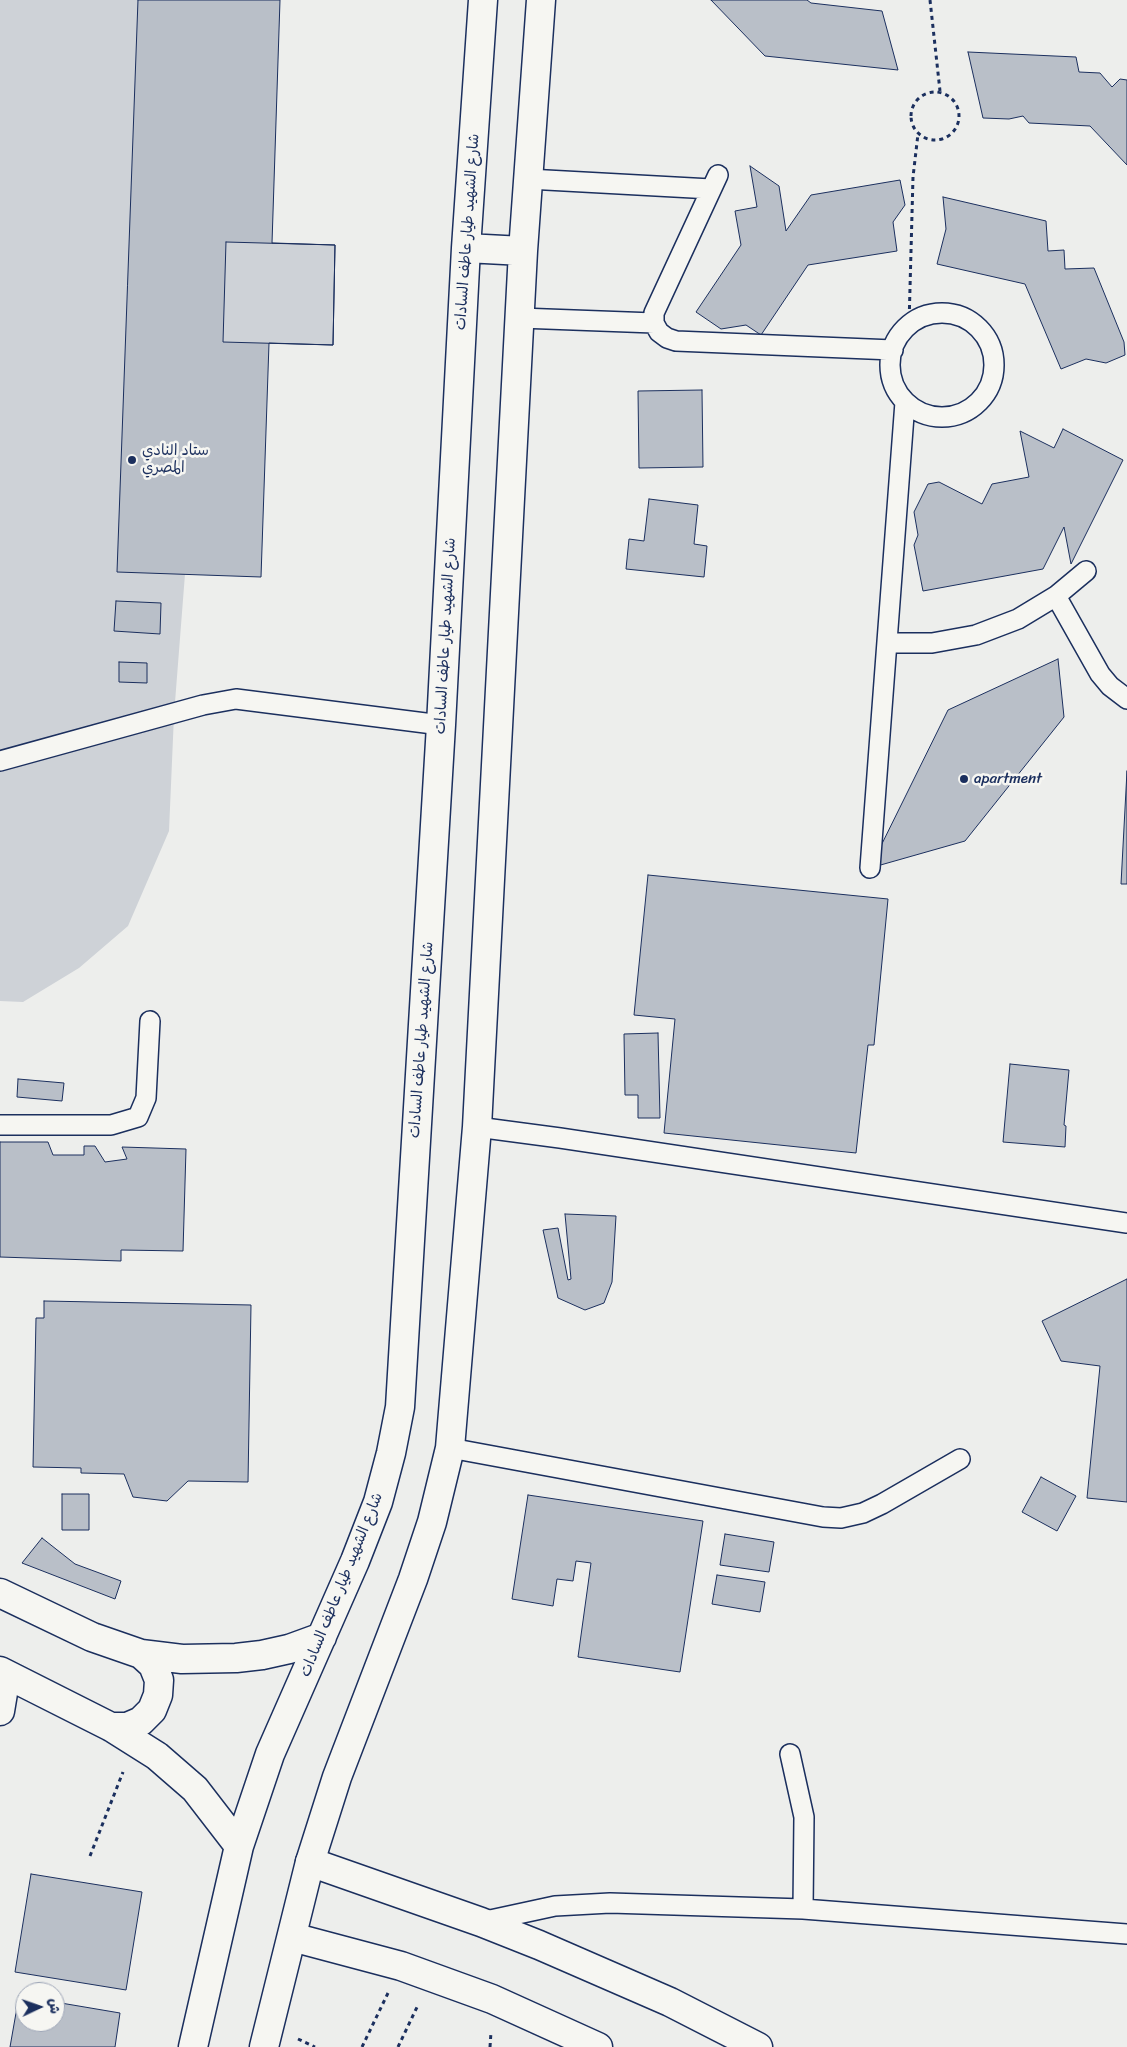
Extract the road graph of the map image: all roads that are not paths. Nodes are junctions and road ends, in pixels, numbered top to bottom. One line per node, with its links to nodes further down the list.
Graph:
1 (484, 0): 4 (street, شارع الشهيد طيار عاطف السادات)
2 (541, 0): 3 (street)
3 (528, 180): 5 (street); 7 (lane)
4 (466, 248): 5 (street); 14 (street, شارع الشهيد طيار عاطف السادات)
5 (523, 251): 6 (street)
6 (520, 318): 7 (lane); 19 (street)
7 (654, 323): 8 (lane)
8 (893, 350): 9 (lane); 9 (lane)
9 (905, 402): 12 (lane)
10 (1086, 571): 11 (lane)
11 (1056, 596): 12 (lane); 13 (lane)
12 (887, 643): 16 (lane)
13 (1127, 698)
14 (441, 725): 15 (lane); 24 (street, شارع الشهيد طيار عاطف السادات)
15 (0, 761)
16 (870, 868)
17 (150, 1021): 18 (lane)
18 (0, 1125)
19 (477, 1127): 20 (lane); 21 (street)
20 (1127, 1223)
21 (450, 1448): 22 (lane); 31 (street)
22 (960, 1459)
23 (0, 1592): 25 (street)
24 (322, 1637): 25 (street); 30 (street, شارع الشهيد طيار عاطف السادات)
25 (142, 1654): 28 (street)
26 (3, 1673): 27 (street); 28 (street)
27 (0, 1711)
28 (111, 1727): 30 (street)
29 (790, 1754): 32 (lane)
30 (239, 1846): 36 (street, شارع الشهيد طيار عاطف السادات)
31 (310, 1862): 33 (street); 35 (street)
32 (802, 1909): 33 (lane); 34 (lane)
33 (481, 1922): 39 (street)
34 (1127, 1934)
35 (292, 1937): 37 (street); 38 (street)
36 (193, 2047)
37 (264, 2047)
38 (598, 2047)
39 (758, 2047)

